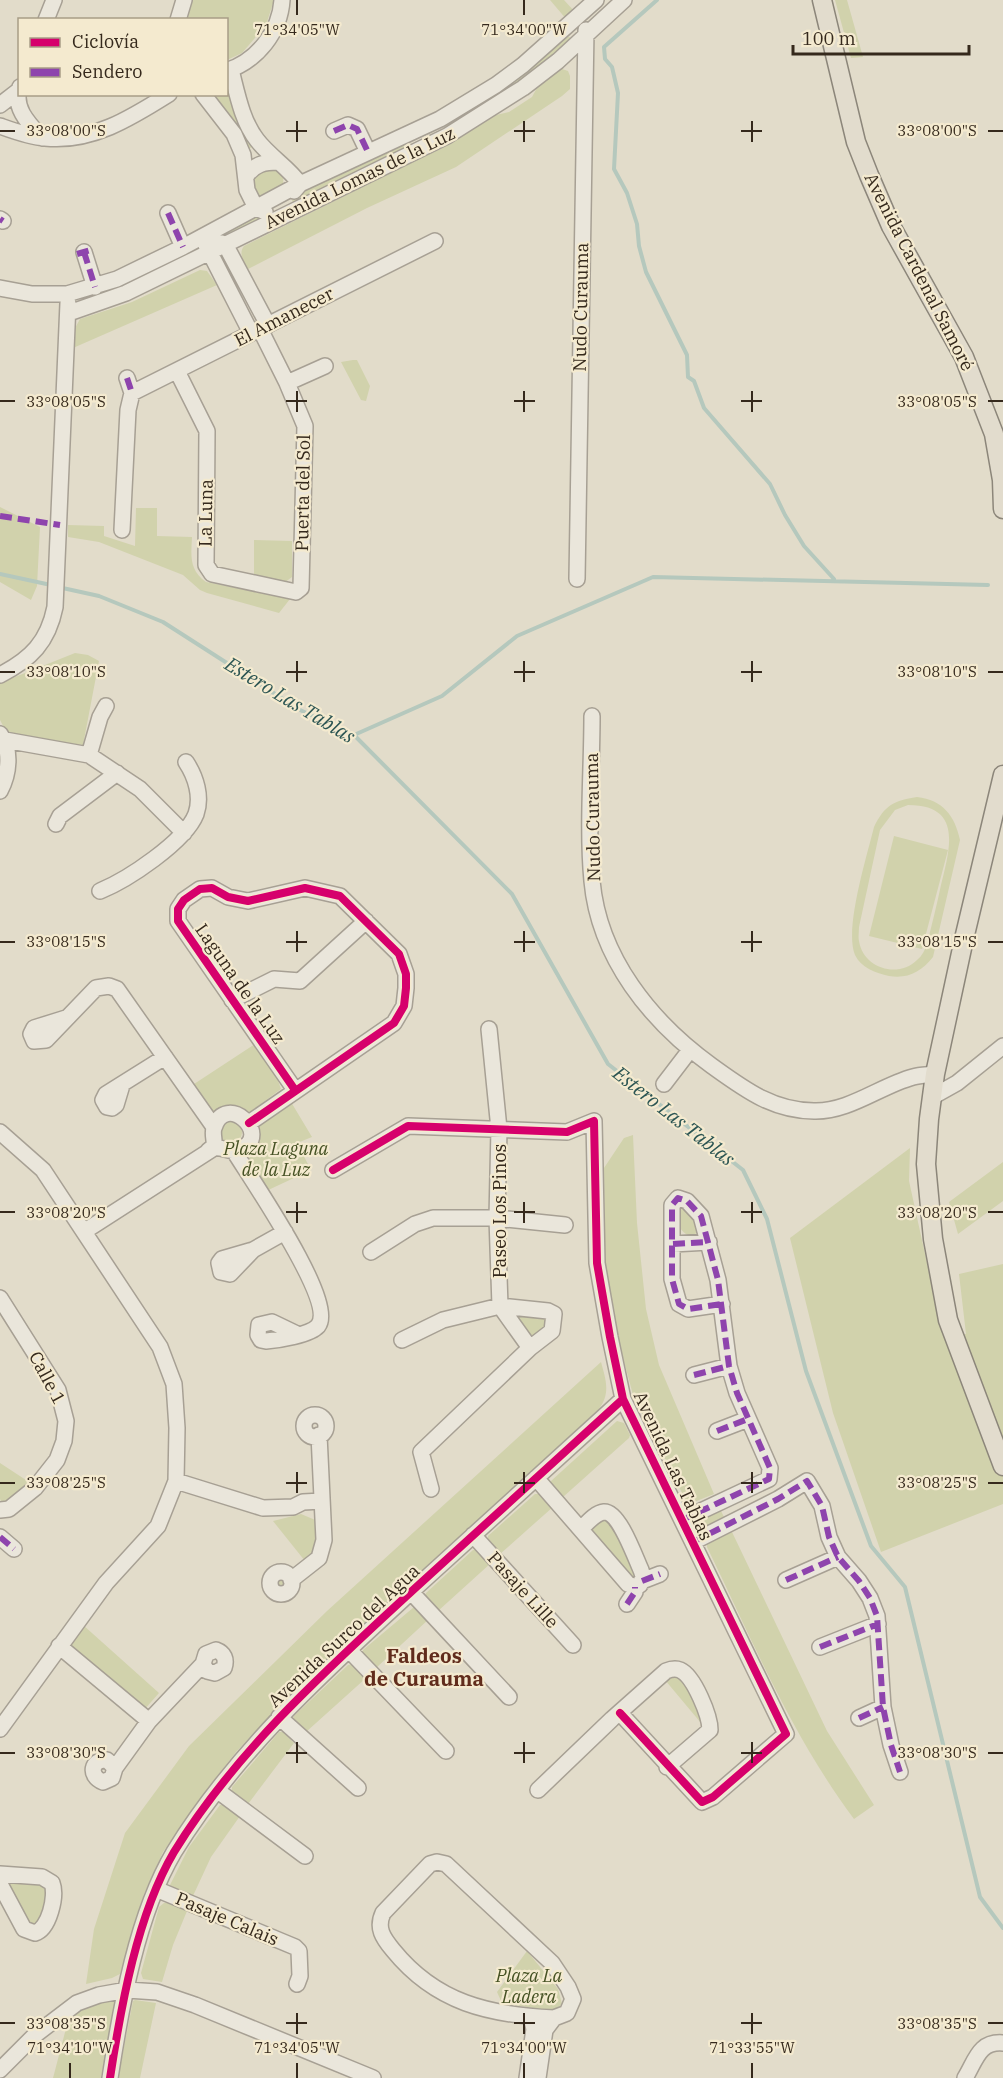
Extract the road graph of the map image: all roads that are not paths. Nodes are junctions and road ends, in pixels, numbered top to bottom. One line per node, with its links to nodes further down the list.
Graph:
1 (54, 0): 7 (street)
2 (184, 0): 8 (street)
3 (282, 0): 10 (street)
4 (624, 0): 9 (street, Avenida Lomas de la Luz)
5 (822, 0): 46 (main road, Avenida Cardenal Samoré)
6 (587, 3): 9 (street, Nudo Curauma); 16 (street, Avenida Lomas de la Luz)
7 (47, 18)
8 (179, 18)
9 (585, 35): 19 (street, Avenida Lomas de la Luz); 48 (street, Nudo Curauma)
10 (229, 70): 22 (street)
11 (18, 90): 15 (street)
12 (19, 96): 20 (street)
13 (166, 96): 20 (street)
14 (205, 96): 23 (street)
15 (0, 105)
16 (440, 119): 19 (street); 21 (street, Avenida Lomas de la Luz)
17 (0, 126): 20 (street)
18 (334, 131): 21 (street, Avenida Lomas de la Luz)
19 (447, 136): 27 (street, Avenida Lomas de la Luz)
20 (42, 138)
21 (368, 152): 24 (street, Avenida Lomas de la Luz)
22 (277, 162): 23 (street); 24 (street)
23 (247, 175): 25 (street)
24 (300, 184): 25 (street, Avenida Lomas de la Luz); 27 (street)
25 (256, 208): 27 (street); 28 (street, Avenida Lomas de la Luz)
26 (168, 213): 31 (street)
27 (279, 217): 30 (street, Avenida Lomas de la Luz)
28 (202, 237): 30 (street); 31 (street, Avenida Lomas de la Luz); 33 (street, Puerta del Sol)
29 (435, 241): 40 (street, El Amanecer)
30 (225, 244): 33 (street, Avenida Lomas de la Luz); 36 (street, Puerta del Sol)
31 (183, 247): 34 (street, Avenida Lomas de la Luz)
32 (85, 252): 34 (street)
33 (209, 252): 38 (street, Puerta del Sol); 39 (street, Avenida Lomas de la Luz)
34 (94, 287): 37 (street, Avenida Lomas de la Luz)
35 (0, 288): 37 (street, Avenida Lomas de la Luz)
36 (248, 288): 38 (street); 40 (street, Puerta del Sol)
37 (67, 294): 39 (street)
38 (232, 297): 40 (street, Puerta del Sol)
39 (69, 313): 50 (street)
40 (260, 329): 42 (street, El Amanecer); 44 (street, Puerta del Sol)
41 (325, 366): 44 (street)
42 (177, 370): 45 (street, El Amanecer); 49 (street, La Luna)
43 (127, 378): 45 (street)
44 (287, 383): 49 (street, Puerta del Sol)
45 (132, 393): 47 (street)
46 (1003, 509)
47 (122, 530)
48 (577, 579)
49 (296, 592)
50 (0, 675)
51 (106, 706): 54 (street)
52 (592, 716): 67 (street, Nudo Curauma)
53 (2, 737): 54 (street); 58 (street)
54 (89, 755): 56 (street)
55 (186, 762): 60 (street)
56 (117, 773): 59 (street); 60 (street)
57 (1003, 775): 69 (main road)
58 (0, 791)
59 (56, 824)
60 (184, 833): 61 (street)
61 (100, 891)
62 (366, 921): 63 (street, Laguna de la Luz); 63 (street, Laguna de la Luz); 72 (street, Laguna de la Luz)
63 (232, 1000): 72 (street, Laguna de la Luz)
64 (66, 1018): 68 (street)
65 (489, 1029): 76 (street, Paseo Los Pinos)
66 (1003, 1046): 73 (street)
67 (690, 1050): 69 (street, Nudo Curauma); 70 (street)
68 (165, 1057): 71 (street); 75 (street)
69 (935, 1074): 73 (main road)
70 (664, 1084)
71 (122, 1085)
72 (295, 1090): 74 (street, Laguna de la Luz)
73 (932, 1096): 103 (main road)
74 (249, 1123): 75 (street); 81 (street)
75 (214, 1126): 80 (street)
76 (500, 1129): 78 (street); 82 (street); 83 (street, Paseo Los Pinos)
77 (0, 1132): 85 (street)
78 (567, 1132): 79 (street); 79 (street, Avenida Las Tablas)
79 (595, 1148): 99 (street, Avenida Las Tablas)
80 (208, 1151): 81 (street); 85 (street)
81 (234, 1151): 86 (street)
82 (333, 1170)
83 (497, 1218): 84 (street); 90 (street); 93 (street, Paseo Los Pinos)
84 (565, 1225)
85 (85, 1231): 105 (street)
86 (285, 1232): 89 (street); 94 (street)
87 (709, 1242): 88 (street); 88 (street); 92 (street)
88 (673, 1244): 92 (street)
89 (253, 1250)
90 (371, 1252)
91 (0, 1298): 108 (street, Calle 1)
92 (722, 1304): 97 (street)
93 (500, 1306): 95 (street); 96 (street); 96 (street)
94 (297, 1334)
95 (402, 1340)
96 (530, 1348): 106 (street)
97 (729, 1366): 98 (street); 100 (street)
98 (694, 1375)
99 (623, 1399): 104 (street, Avenida Surco del Agua); 109 (street, Avenida Las Tablas)
100 (748, 1419): 101 (street); 109 (street)
101 (717, 1431)
102 (319, 1435): 107 (street)
103 (1003, 1466)
104 (536, 1478): 110 (street); 111 (street, Avenida Surco del Agua)
105 (176, 1481): 107 (street); 124 (street)
106 (430, 1489)
107 (323, 1506): 117 (street)
108 (0, 1510)
109 (682, 1520): 113 (street, Avenida Las Tablas)
110 (581, 1529): 119 (street); 119 (street)
111 (473, 1535): 120 (street, Avenida Surco del Agua); 123 (street, Pasaje Lille)
112 (0, 1537): 114 (street)
113 (693, 1542): 115 (street); 136 (street, Avenida Las Tablas)
114 (14, 1549)
115 (838, 1557): 118 (street); 122 (street)
116 (660, 1574): 119 (street)
117 (291, 1580)
118 (786, 1580)
119 (639, 1584): 121 (street)
120 (411, 1592): 126 (street, Avenida Surco del Agua); 128 (street)
121 (627, 1604)
122 (878, 1624): 125 (street); 129 (street)
123 (573, 1645)
124 (59, 1646): 133 (street); 134 (street)
125 (820, 1647)
126 (348, 1649): 131 (street, Avenida Surco del Agua); 135 (street)
127 (203, 1664): 133 (street)
128 (509, 1697)
129 (883, 1707): 132 (street); 138 (street)
130 (620, 1713): 136 (street); 136 (street); 140 (street)
131 (279, 1717): 139 (street); 141 (street, Avenida Surco del Agua)
132 (859, 1718)
133 (149, 1721): 137 (street)
134 (0, 1729)
135 (446, 1751)
136 (668, 1767)
137 (115, 1768)
138 (900, 1773)
139 (358, 1788)
140 (538, 1790)
141 (218, 1791): 142 (street); 145 (street, Avenida Surco del Agua)
142 (305, 1856)
143 (0, 1874): 144 (street)
144 (0, 1884)
145 (156, 1889): 146 (street, Pasaje Calais); 147 (street, Avenida Surco del Agua)
146 (297, 1984)
147 (127, 1990): 152 (street); 153 (street, Avenida Surco del Agua); 154 (street)
148 (531, 2017): 149 (street); 149 (street); 151 (street)
149 (554, 2018): 151 (street)
150 (1003, 2043): 157 (street)
151 (535, 2061): 155 (street); 156 (street)
152 (0, 2070)
153 (110, 2078)
154 (373, 2078)
155 (527, 2078)
156 (538, 2078)
157 (965, 2078)

